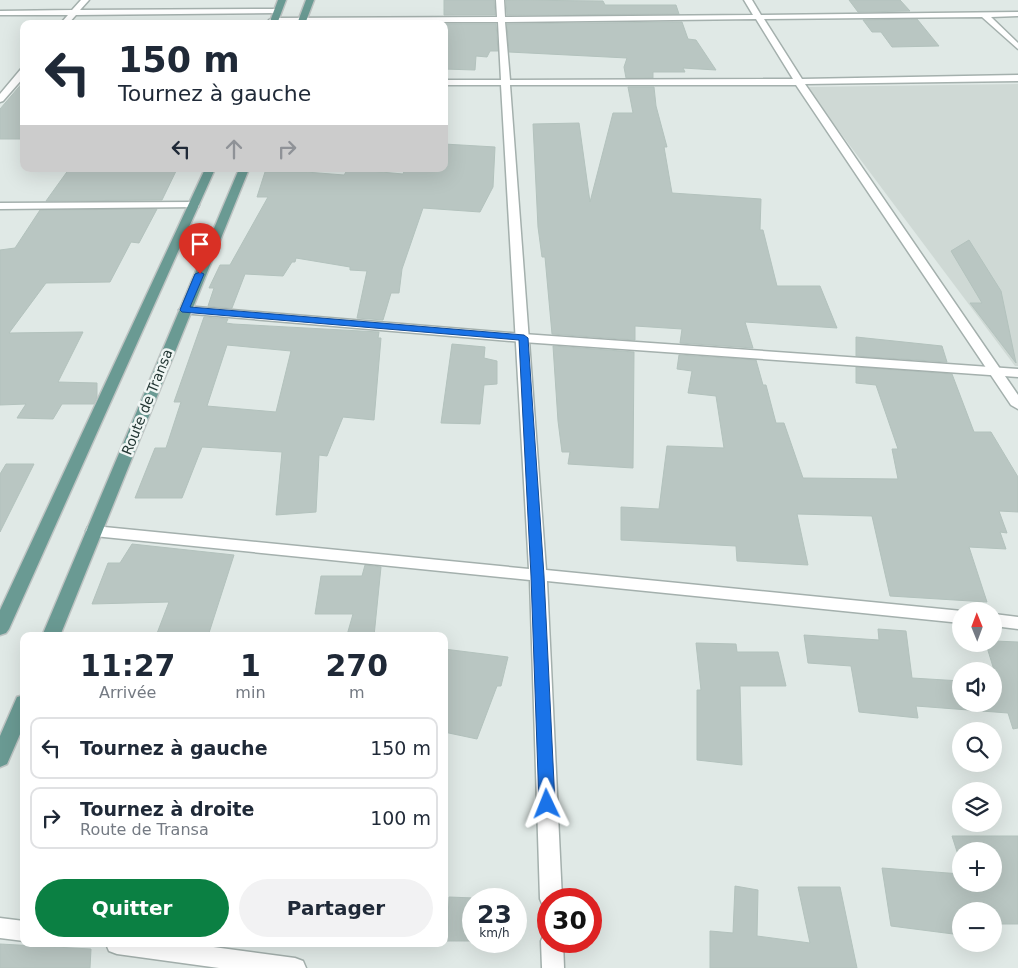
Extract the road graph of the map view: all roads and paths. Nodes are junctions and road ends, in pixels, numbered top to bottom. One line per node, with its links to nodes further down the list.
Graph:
1 (85, 0): 8 (street)
2 (282, 0): 6 (main road)
3 (310, 0): 15 (main road)
4 (500, 0): 12 (street)
5 (748, 0): 11 (street)
6 (277, 11): 8 (street); 14 (main road)
7 (0, 13): 8 (street)
8 (73, 13): 13 (street)
9 (984, 14): 10 (street); 11 (street); 17 (street)
10 (1018, 14)
11 (760, 17): 12 (street); 21 (street)
12 (500, 19): 16 (street); 20 (street)
13 (67, 20)
14 (274, 20)
15 (303, 20)
16 (434, 20)
17 (1018, 47)
18 (20, 76): 23 (street)
19 (1018, 78): 21 (street)
20 (506, 82): 21 (street); 22 (street); 29 (street)
21 (799, 82): 30 (street)
22 (448, 83)
23 (0, 99)
24 (209, 172): 26 (main road)
25 (243, 172): 28 (main road, Route de Transa)
26 (194, 205): 27 (street); 38 (main road)
27 (0, 206)
28 (185, 310): 29 (street); 33 (main road, Route de Transa)
29 (524, 338): 30 (street); 34 (street)
30 (995, 371): 31 (street); 32 (street)
31 (1018, 373)
32 (1018, 405)
33 (94, 531): 34 (street); 39 (main road, Route de Transa)
34 (538, 576): 35 (street); 42 (street)
35 (952, 616)
36 (1002, 621): 37 (street)
37 (1018, 623)
38 (0, 629)
39 (53, 632)
40 (20, 712): 41 (main road)
41 (0, 759)
42 (551, 888)
43 (0, 928): 44 (street)
44 (20, 930)
45 (138, 947): 47 (street)
46 (553, 953): 48 (street)
47 (295, 968)
48 (554, 968)

